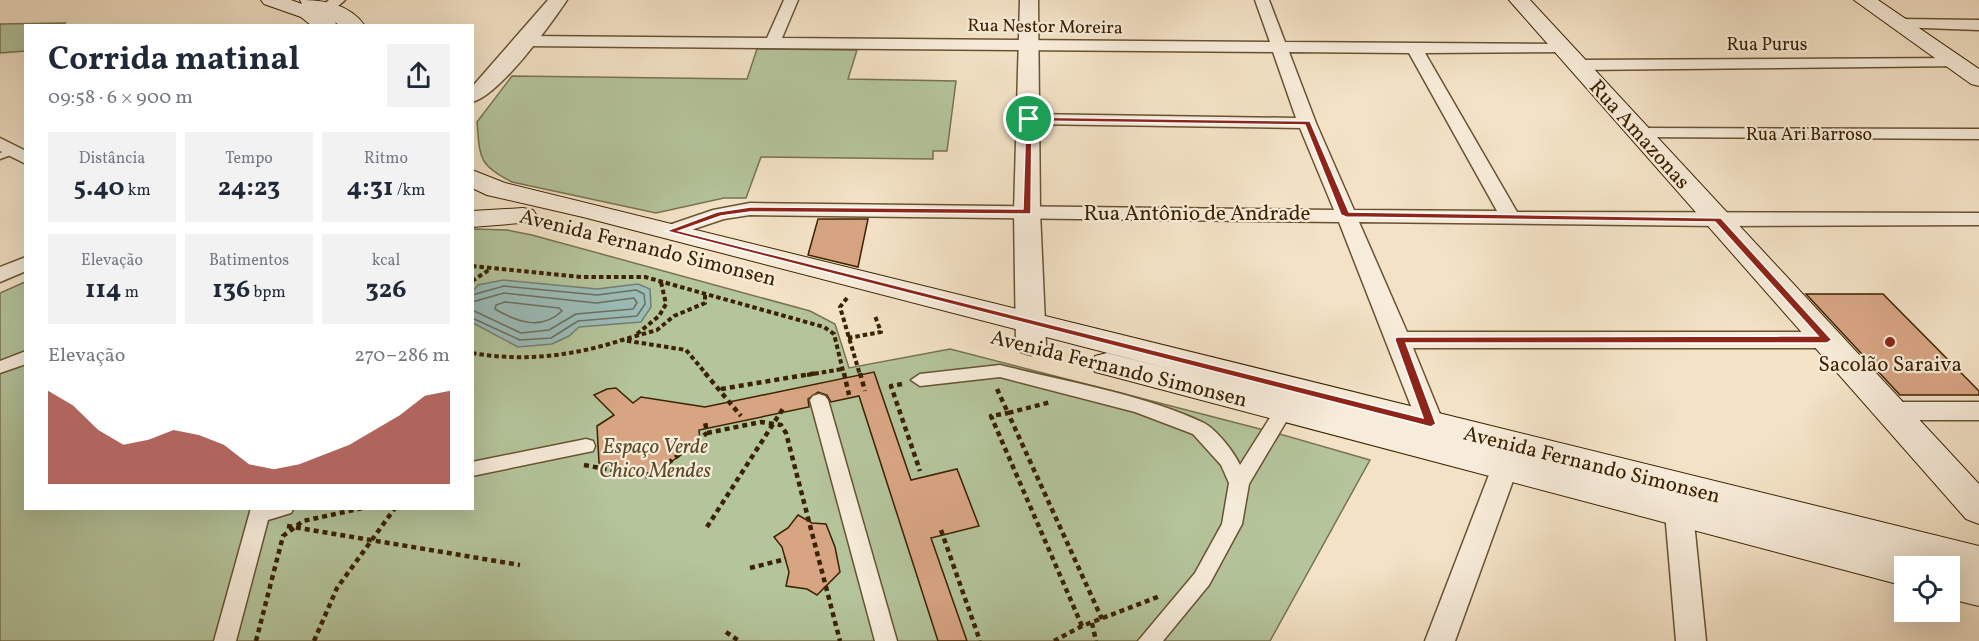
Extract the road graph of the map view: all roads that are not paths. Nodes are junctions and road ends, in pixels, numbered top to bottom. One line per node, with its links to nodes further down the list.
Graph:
1 (271, 0): 8 (main road)
2 (558, 0): 12 (street)
3 (791, 0): 13 (street)
4 (1029, 0): 14 (street)
5 (1262, 0): 15 (street)
6 (1519, 0): 17 (main road, Rua Amazonas)
7 (1864, 0): 10 (main road)
8 (323, 10): 9 (main road)
9 (351, 24)
10 (1900, 24): 11 (street); 18 (main road)
11 (1979, 24)
12 (526, 41): 13 (street, Rua Nestor Moreira); 20 (street)
13 (773, 42): 14 (street, Rua Nestor Moreira)
14 (1028, 45): 15 (street, Rua Nestor Moreira); 21 (street)
15 (1280, 47): 16 (street, Rua Nestor Moreira); 22 (street)
16 (1414, 48): 17 (street, Rua Nestor Moreira); 30 (street)
17 (1570, 57): 18 (street, Rua Purus); 23 (main road, Rua Amazonas)
18 (1957, 63): 19 (main road)
19 (1979, 78)
20 (474, 95)
21 (1029, 119): 22 (street); 27 (street)
22 (1308, 123): 28 (street)
23 (1640, 133): 24 (street, Rua Ari Barroso); 33 (main road, Rua Amazonas)
24 (1979, 134)
25 (474, 179): 34 (main road, Avenida Fernando Simonsen)
26 (474, 204): 29 (main road, Avenida Fernando Simonsen)
27 (1028, 212): 28 (street, Rua Antônio de Andrade); 34 (street, Rua Antônio de Andrade); 37 (street)
28 (1346, 215): 30 (street, Rua Antônio de Andrade); 38 (street)
29 (523, 216): 31 (main road); 37 (main road, Avenida Fernando Simonsen)
30 (1510, 217): 33 (street, Rua Antônio de Andrade)
31 (474, 219)
32 (1979, 219): 33 (street, Rua Antônio de Andrade)
33 (1718, 220): 39 (main road, Rua Amazonas)
34 (670, 231): 37 (main road, Avenida Fernando Simonsen)
35 (24, 264): 36 (street)
36 (0, 275)
37 (1031, 334): 44 (main road, Avenida Fernando Simonsen); 47 (main road, Avenida Fernando Simonsen)
38 (1400, 340): 39 (street); 47 (street)
39 (1827, 340): 45 (main road, Rua Amazonas)
40 (24, 358): 41 (street)
41 (0, 367)
42 (920, 380): 51 (street)
43 (819, 400): 61 (street)
44 (1284, 410): 49 (main road, Avenida Fernando Simonsen); 51 (street)
45 (1892, 411): 46 (street); 52 (main road, Rua Amazonas)
46 (1979, 411)
47 (1431, 424): 56 (main road, Avenida Fernando Simonsen)
48 (586, 446): 50 (street)
49 (1505, 467): 54 (main road, Avenida Fernando Simonsen); 63 (street)
50 (474, 469)
51 (1239, 483): 62 (street)
52 (1979, 509)
53 (260, 511): 55 (street); 60 (street)
54 (1679, 512): 57 (main road, Avenida Fernando Simonsen); 64 (street)
55 (288, 518)
56 (1979, 562)
57 (1894, 567)
58 (1960, 584): 59 (main road)
59 (1979, 589)
60 (225, 641)
61 (886, 641)
62 (1149, 641)
63 (1440, 641)
64 (1691, 641)

